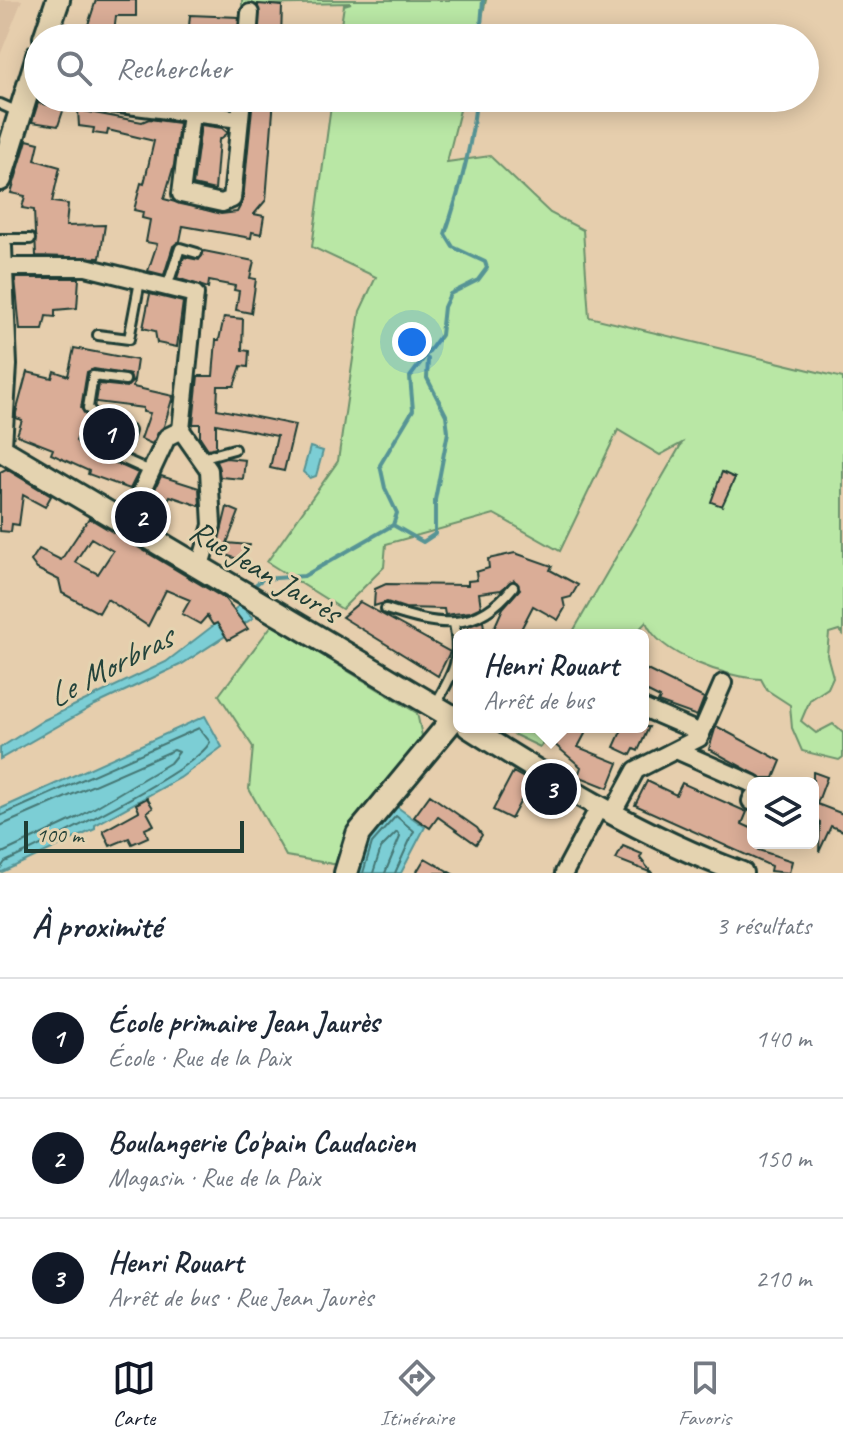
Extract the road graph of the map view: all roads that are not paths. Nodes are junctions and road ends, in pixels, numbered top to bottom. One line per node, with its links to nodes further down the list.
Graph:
1 (58, 0): 3 (main road)
2 (250, 13): 4 (street)
3 (50, 24)
4 (249, 24)
5 (24, 100): 9 (main road)
6 (176, 112): 8 (street)
7 (241, 112): 10 (street)
8 (191, 114): 10 (street); 10 (street)
9 (8, 119): 11 (main road)
10 (240, 119)
11 (1, 169)
12 (0, 239): 13 (lane)
13 (30, 239)
14 (197, 253): 17 (lane)
15 (1, 257): 16 (street); 22 (main road)
16 (140, 281): 17 (street); 18 (lane)
17 (167, 288): 21 (street)
18 (98, 335)
19 (125, 380): 20 (lane)
20 (97, 418): 24 (lane); 24 (lane)
21 (181, 430): 25 (street); 26 (street)
22 (0, 447): 27 (main road, Rue Jean Jaurès)
23 (234, 449): 25 (lane)
24 (121, 458): 26 (lane)
25 (200, 458): 28 (street)
26 (150, 471): 27 (street)
27 (126, 525): 28 (main road, Rue Jean Jaurès)
28 (199, 569): 35 (main road, Rue Jean Jaurès)
29 (513, 587): 31 (lane)
30 (386, 609): 31 (lane)
31 (454, 624): 32 (lane)
32 (455, 629)
33 (453, 672): 35 (lane)
34 (723, 683): 40 (street)
35 (434, 707): 37 (main road, Rue Jean Jaurès)
36 (649, 711): 40 (street)
37 (453, 718)
38 (453, 730): 44 (main road)
39 (478, 733): 43 (street, Rue Jean Jaurès)
40 (701, 733): 41 (street)
41 (676, 750): 42 (street); 43 (street)
42 (747, 781)
43 (606, 811): 45 (street); 46 (street, Rue Jean Jaurès)
44 (346, 873)
45 (564, 873)
46 (742, 873)

